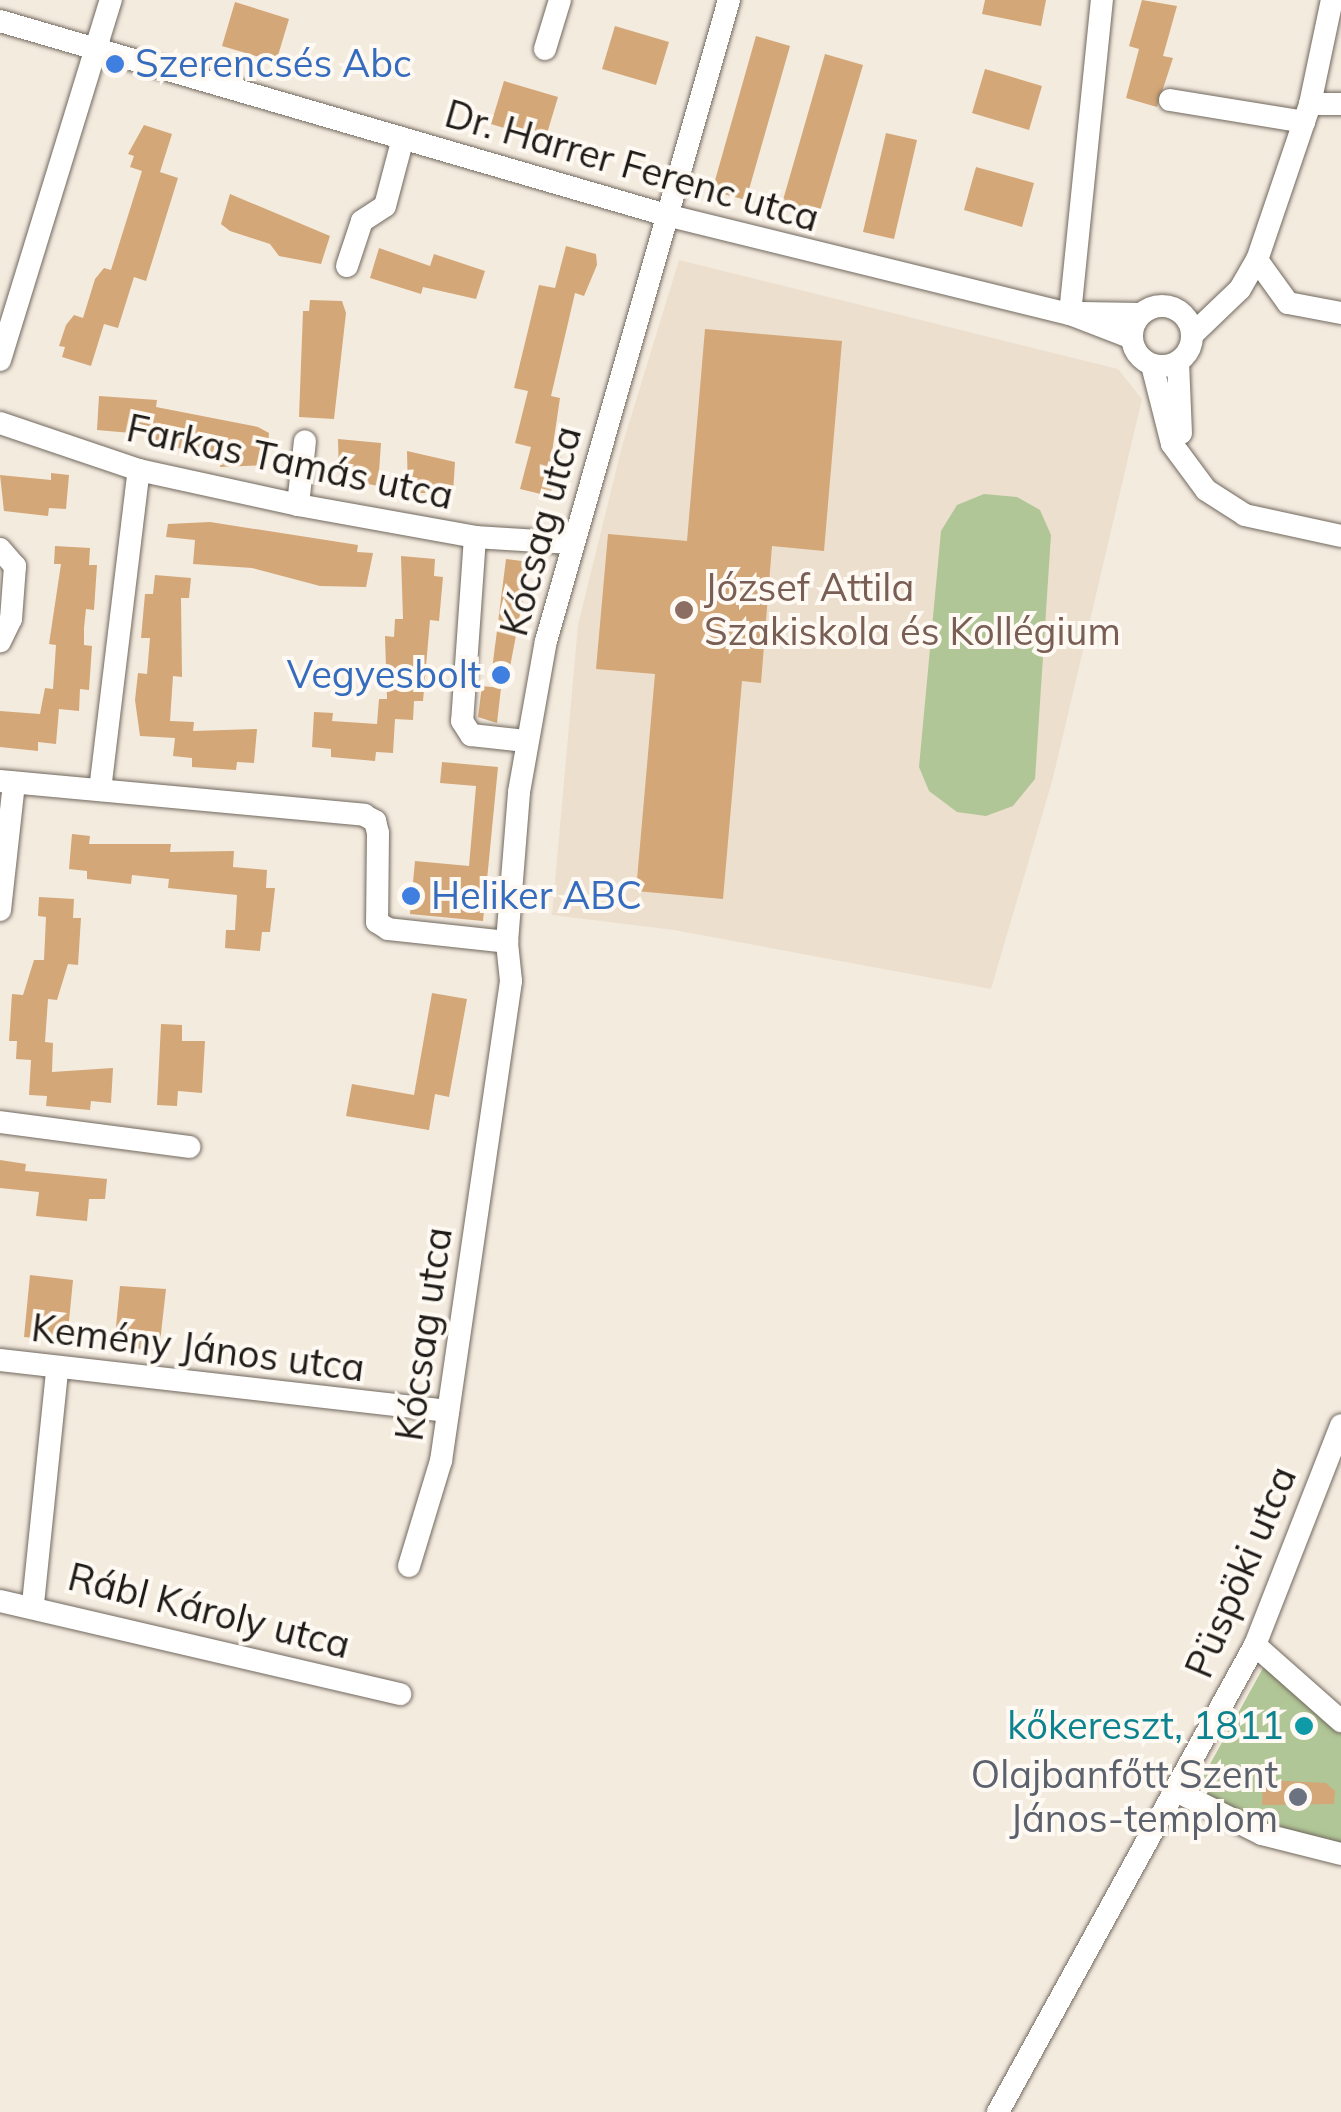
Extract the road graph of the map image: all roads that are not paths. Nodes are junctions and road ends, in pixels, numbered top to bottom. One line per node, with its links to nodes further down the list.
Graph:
1 (111, 0): 7 (street)
2 (560, 0): 8 (street)
3 (729, 0): 13 (street, Kócsag utca)
4 (1102, 0): 18 (street)
5 (1332, 0): 11 (street)
6 (0, 21): 7 (street, Dr. Harrer Ferenc utca)
7 (96, 48): 12 (street, Dr. Harrer Ferenc utca); 22 (street)
8 (545, 49)
9 (1170, 100): 11 (street)
10 (1341, 104): 11 (street)
11 (1307, 113): 15 (street)
12 (403, 138): 13 (street, Dr. Harrer Ferenc utca); 14 (street)
13 (666, 215): 18 (street, Dr. Harrer Ferenc utca); 32 (street, Kócsag utca)
14 (347, 266)
15 (1253, 268): 16 (street); 17 (street); 20 (street)
16 (1180, 311): 19 (street); 20 (street)
17 (1341, 313)
18 (1070, 314): 19 (street); 21 (street, Dr. Harrer Ferenc utca)
19 (1142, 314): 21 (street)
20 (1192, 335): 23 (street)
21 (1132, 338): 24 (street)
22 (0, 360)
23 (1178, 362): 24 (street); 28 (street)
24 (1152, 365): 28 (street)
25 (0, 423): 27 (street, Farkas Tamás utca)
26 (305, 440): 29 (street)
27 (139, 470): 29 (street, Farkas Tamás utca); 37 (street)
28 (1188, 471): 30 (street)
29 (298, 506): 31 (street, Farkas Tamás utca)
30 (1341, 536)
31 (475, 537): 32 (street, Farkas Tamás utca); 35 (street)
32 (571, 543): 35 (street, Kócsag utca)
33 (0, 550): 34 (street)
34 (0, 642)
35 (526, 741): 39 (street, Kócsag utca)
36 (7, 782): 37 (street); 38 (street)
37 (100, 790): 39 (street)
38 (0, 910)
39 (507, 942): 44 (street, Kócsag utca)
40 (0, 1122): 41 (street)
41 (189, 1147)
42 (0, 1360): 43 (street, Kemény János utca)
43 (57, 1371): 44 (street, Kemény János utca); 48 (street)
44 (448, 1411): 46 (street, Kócsag utca)
45 (1341, 1424): 49 (street, Püspöki utca)
46 (409, 1566)
47 (0, 1601): 48 (street, Rábl Károly utca)
48 (33, 1604): 50 (street, Rábl Károly utca)
49 (1255, 1644): 51 (street); 52 (street, Püspöki utca)
50 (400, 1694)
51 (1341, 1721)
52 (1174, 1790): 53 (street); 54 (street, Püspöki utca)
53 (1341, 1854)
54 (998, 2112)

